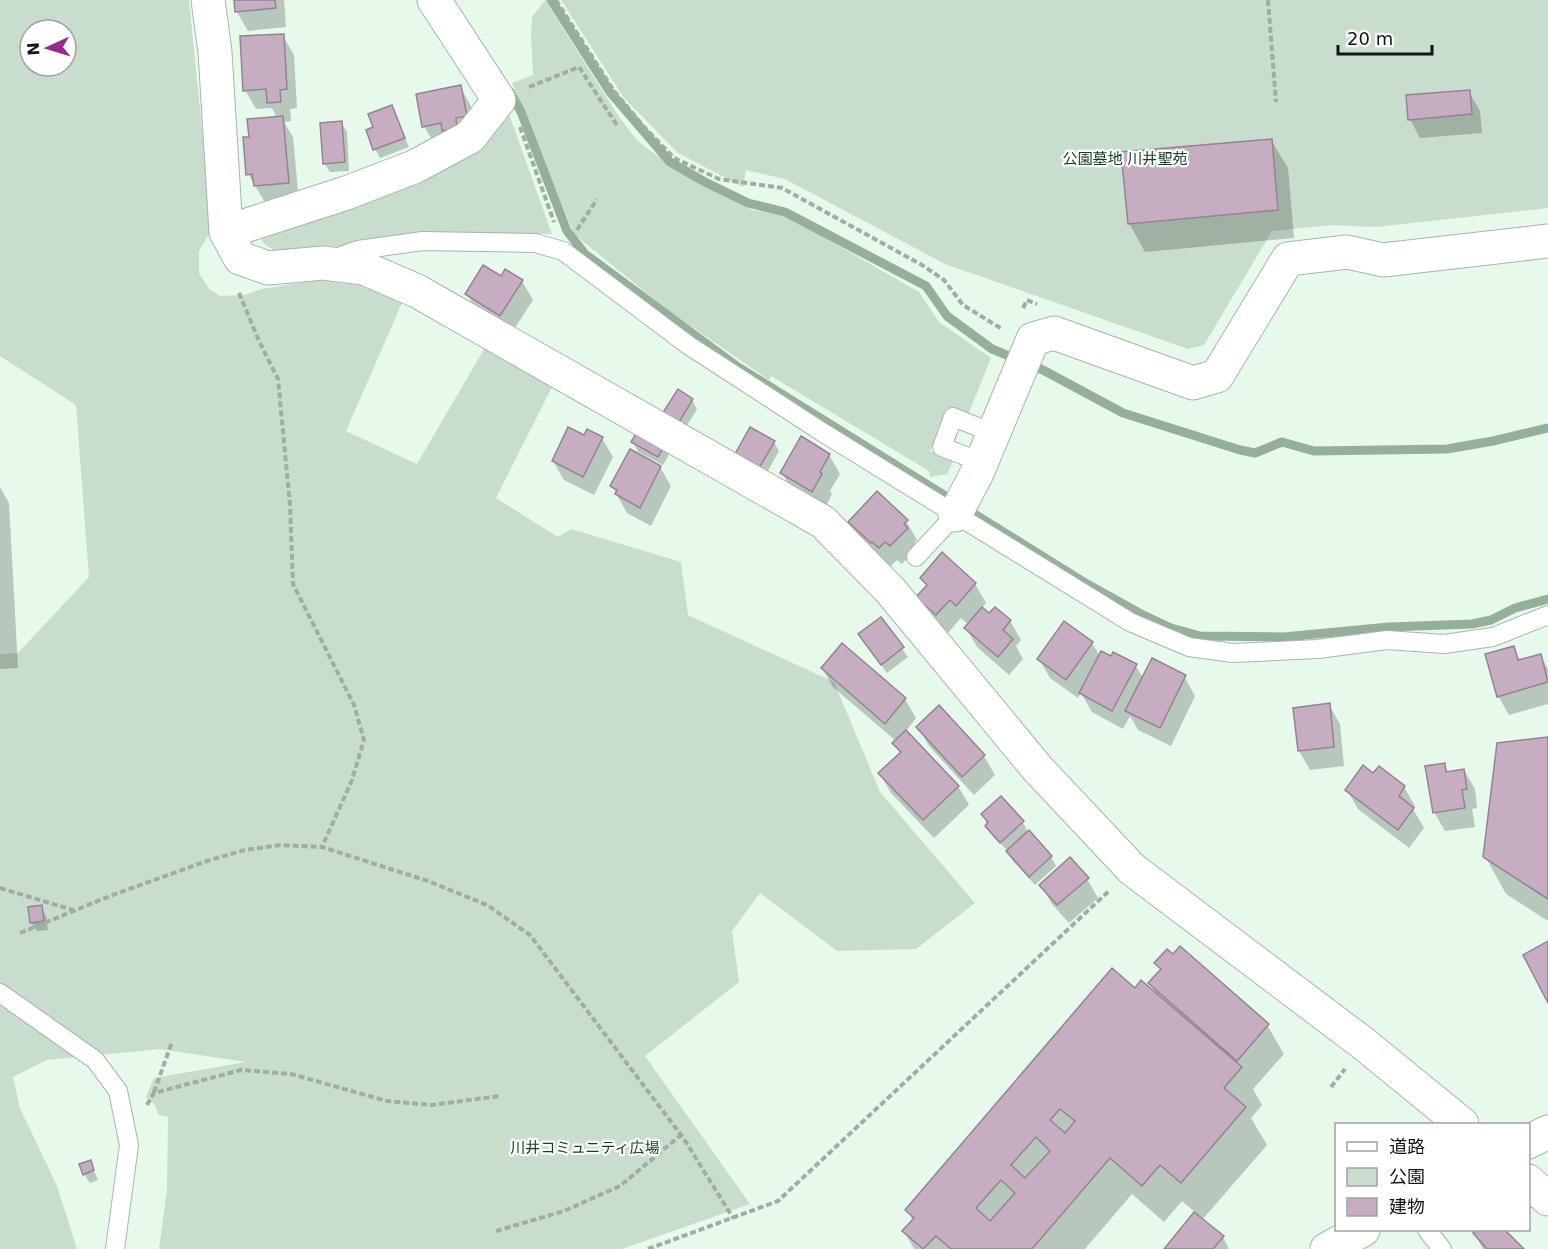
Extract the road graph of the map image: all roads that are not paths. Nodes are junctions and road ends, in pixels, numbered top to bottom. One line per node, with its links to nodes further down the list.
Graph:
1 (208, 0): 3 (street)
2 (434, 0): 3 (street)
3 (226, 232): 5 (street)
4 (1548, 242): 6 (street)
5 (323, 263): 6 (lane); 10 (street)
6 (955, 515): 7 (lane); 8 (lane)
7 (916, 557)
8 (1548, 615)
9 (0, 993): 17 (lane)
10 (1460, 1123)
11 (1548, 1132): 12 (street)
12 (1530, 1141)
13 (1530, 1183): 14 (street)
14 (1548, 1199)
15 (1361, 1231): 18 (street)
16 (1427, 1231): 19 (lane)
17 (115, 1249)
18 (1327, 1249)
19 (1442, 1249)

